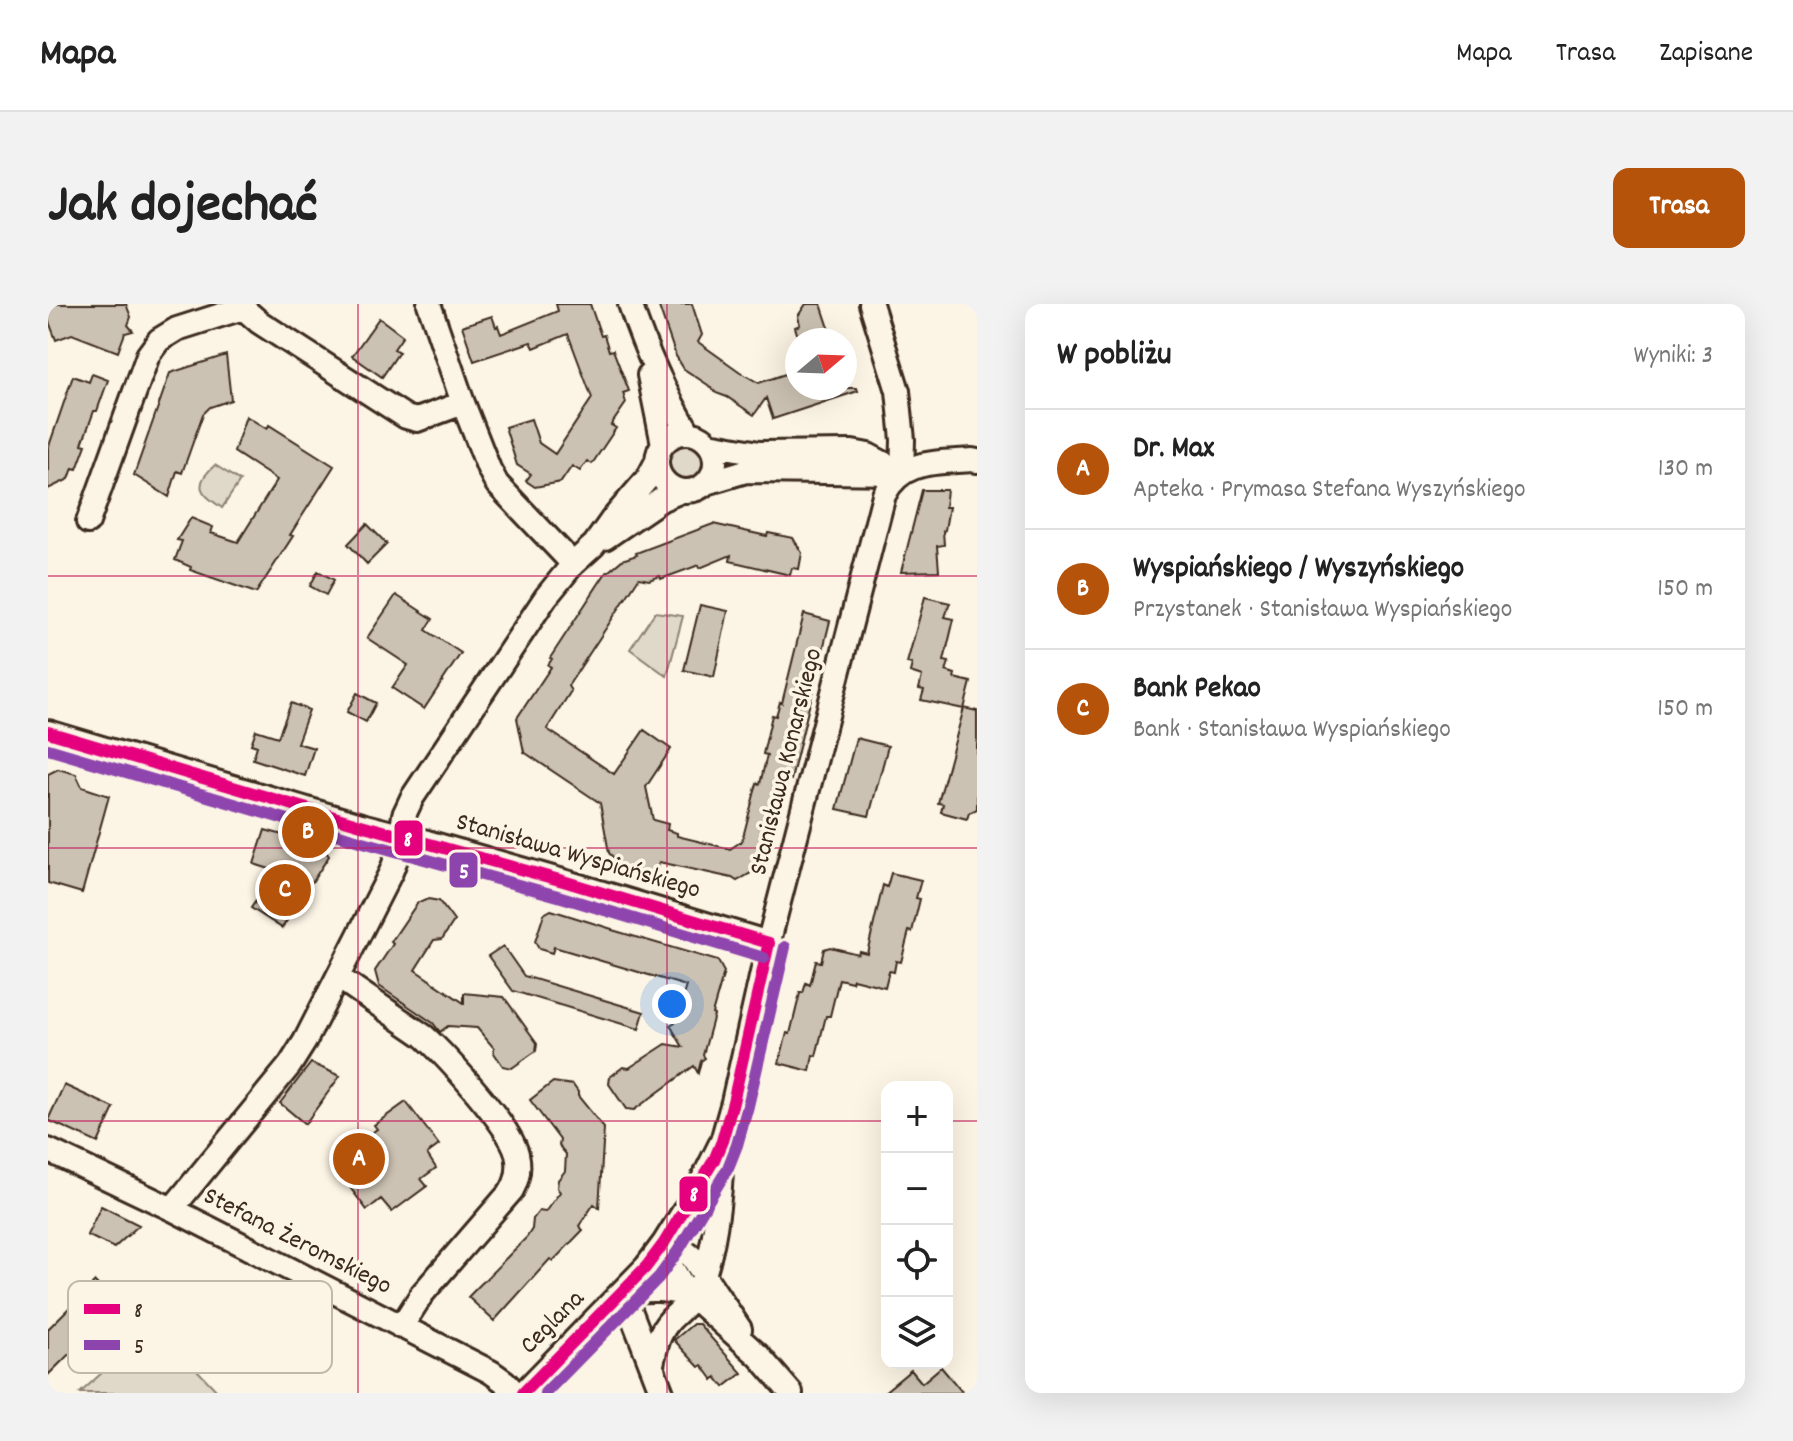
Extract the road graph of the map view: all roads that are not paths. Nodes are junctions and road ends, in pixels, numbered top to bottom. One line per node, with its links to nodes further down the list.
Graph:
1 (429, 304): 6 (street)
2 (630, 304): 5 (street)
3 (871, 304): 11 (street)
4 (242, 306): 6 (street); 14 (street)
5 (643, 342): 7 (street); 9 (street)
6 (463, 403): 16 (street)
7 (689, 433): 8 (street); 9 (street)
8 (709, 444): 11 (street); 12 (street)
9 (659, 453): 13 (street); 15 (street)
10 (975, 459): 11 (street)
11 (902, 473): 12 (street); 19 (street, Stanisława Konarskiego)
12 (706, 483): 13 (street)
13 (681, 491): 15 (street)
14 (88, 522)
15 (594, 545): 16 (street)
16 (573, 564): 18 (street)
17 (48, 732): 18 (street, Stanisława Wyspiańskiego)
18 (401, 835): 19 (street, Stanisława Wyspiańskiego); 20 (street)
19 (769, 943): 21 (street, Stanisława Konarskiego)
20 (338, 977): 23 (street); 30 (street)
21 (722, 1141): 24 (street, Ceglana); 25 (street)
22 (48, 1150): 23 (street, Stefana Żeromskiego)
23 (172, 1209): 26 (street, Stefana Żeromskiego)
24 (664, 1243): 25 (street); 28 (street, Ceglana); 29 (street)
25 (704, 1274): 29 (street); 31 (street)
26 (312, 1281)
27 (332, 1291): 30 (street, Stefana Żeromskiego)
28 (623, 1292): 29 (street); 32 (street); 34 (street, Ceglana)
29 (693, 1297): 31 (street); 32 (street)
30 (401, 1327): 33 (street, Stefana Żeromskiego)
31 (759, 1356): 36 (street)
32 (652, 1364): 35 (street)
33 (515, 1393)
34 (523, 1393)
35 (662, 1393)
36 (791, 1393)

